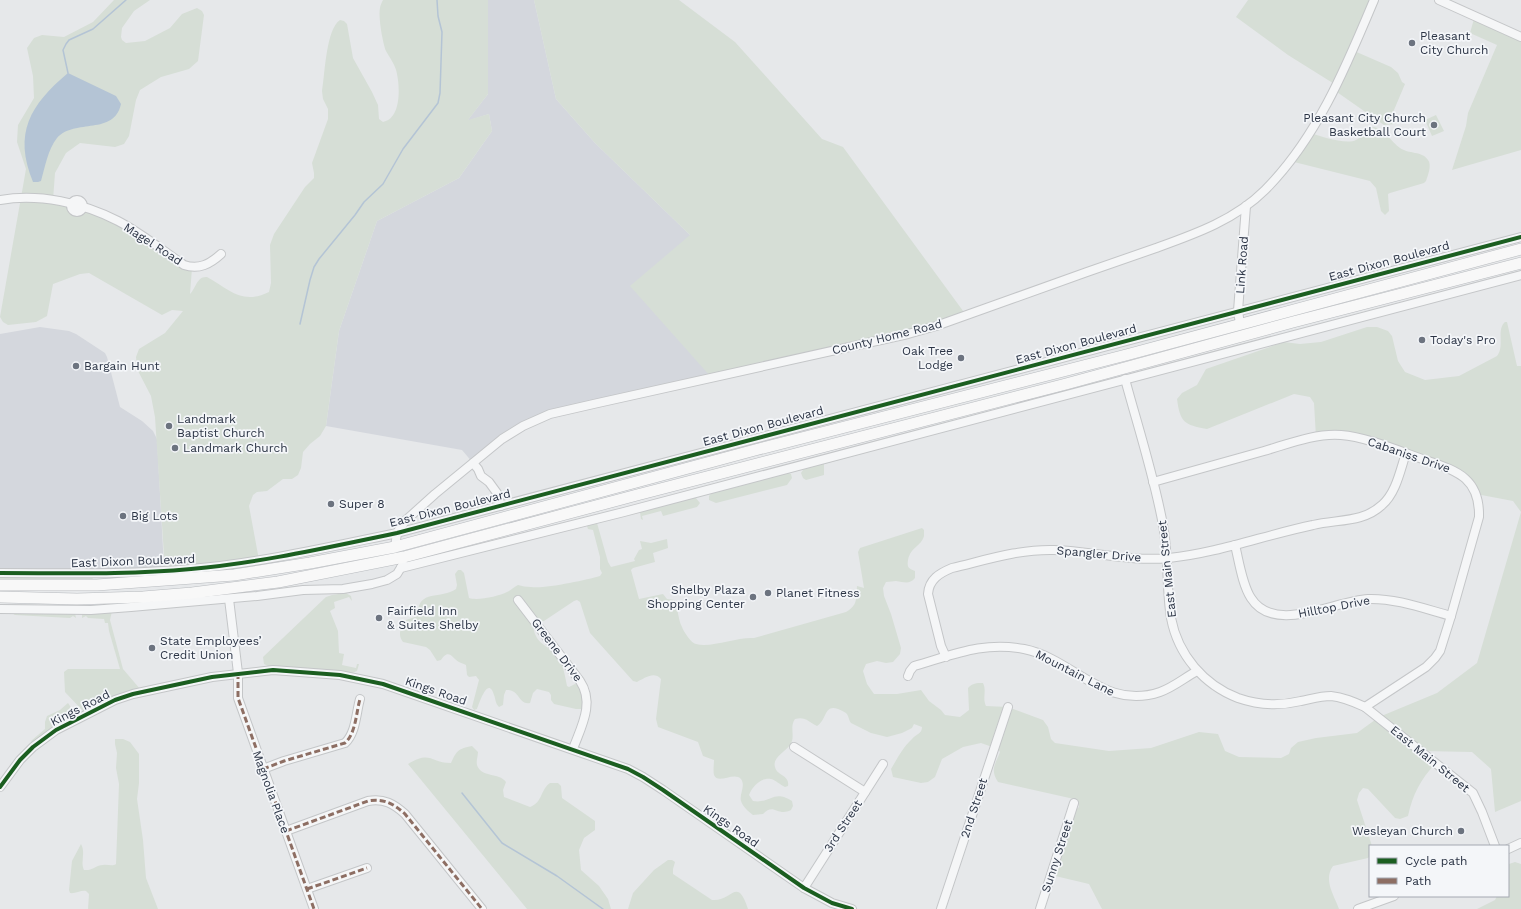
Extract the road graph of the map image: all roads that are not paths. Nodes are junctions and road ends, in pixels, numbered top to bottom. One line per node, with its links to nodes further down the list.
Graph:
1 (1374, 0): 5 (street, County Home Road)
2 (1439, 0): 3 (street)
3 (1521, 37)
4 (0, 200): 9 (street, Magel Road)
5 (1246, 206): 15 (street, Link Road); 25 (street, County Home Road)
6 (1521, 237): 11 (street, East Dixon Boulevard)
7 (1521, 249): 11 (highway, East Dixon Boulevard)
8 (1521, 252): 13 (highway)
9 (221, 254)
10 (1521, 262): 13 (highway)
11 (1436, 265): 14 (highway); 15 (street, East Dixon Boulevard); 16 (highway, East Dixon Boulevard)
12 (1521, 275): 13 (street)
13 (1449, 287): 14 (highway); 20 (street)
14 (1374, 301): 21 (highway)
15 (1238, 311): 16 (street, Link Road); 18 (street, East Dixon Boulevard)
16 (1240, 324): 17 (highway, East Dixon Boulevard)
17 (1138, 352): 19 (highway, East Dixon Boulevard); 21 (highway)
18 (1053, 360): 19 (street); 28 (street, East Dixon Boulevard)
19 (1056, 372): 22 (highway); 29 (highway, East Dixon Boulevard)
20 (1125, 379): 21 (street); 27 (street, East Main Street)
21 (1067, 389): 22 (highway); 26 (street)
22 (980, 405): 24 (highway)
23 (1406, 454): 27 (street, Cabaniss Drive); 31 (street, Spangler Drive); 45 (street, Cabaniss Drive)
24 (789, 456): 26 (street); 34 (highway)
25 (473, 462): 28 (street); 30 (street, County Home Road)
26 (792, 467): 34 (street)
27 (1153, 482): 33 (street, East Main Street)
28 (500, 506): 30 (street, East Dixon Boulevard)
29 (495, 520): 32 (highway, East Dixon Boulevard); 34 (highway)
30 (397, 533): 32 (street, County Home Road); 37 (street, East Dixon Boulevard)
31 (1235, 545): 33 (street, Spangler Drive); 45 (street, Hilltop Drive)
32 (395, 547): 35 (highway); 39 (highway, East Dixon Boulevard)
33 (1168, 558): 46 (street, Spangler Drive); 47 (street, East Main Street)
34 (402, 563): 35 (highway); 41 (street)
35 (328, 572): 43 (highway)
36 (0, 573): 37 (street, East Dixon Boulevard)
37 (97, 573): 39 (street, East Dixon Boulevard)
38 (0, 585): 39 (highway, East Dixon Boulevard)
39 (98, 585)
40 (0, 597): 43 (highway)
41 (229, 599): 43 (street); 48 (street, Magnolia Place)
42 (518, 600): 54 (street, Greene Drive)
43 (74, 604): 44 (street)
44 (0, 608)
45 (1452, 616): 52 (street, Cabaniss Drive)
46 (946, 657): 47 (street, Mountain Lane); 49 (street, Mountain Lane)
47 (1197, 671): 52 (street, East Main Street)
48 (238, 673): 54 (street, Kings Road); 56 (street, Magnolia Place); 57 (street, Kings Road)
49 (908, 676)
50 (360, 699): 56 (street)
51 (1008, 707): 71 (street, 2nd Street)
52 (1365, 707): 62 (street, East Main Street)
53 (794, 747): 58 (street)
54 (573, 750): 65 (street, Kings Road)
55 (883, 764): 58 (street, 3rd Street)
56 (263, 769): 60 (street, Magnolia Place)
57 (0, 787)
58 (865, 792): 65 (street, 3rd Street)
59 (1074, 803): 72 (street, Sunny Street)
60 (286, 831): 66 (street, Magnolia Place); 69 (street)
61 (1521, 843): 63 (street)
62 (1494, 845)
63 (1509, 849)
64 (367, 868): 66 (street)
65 (804, 888): 70 (street, Kings Road)
66 (307, 890): 68 (street, Magnolia Place)
67 (1391, 897): 73 (street)
68 (314, 909)
69 (482, 909)
70 (852, 909)
71 (941, 909)
72 (1040, 909)
73 (1358, 909)

